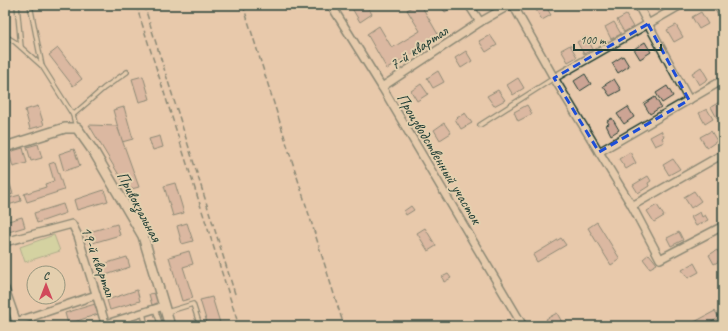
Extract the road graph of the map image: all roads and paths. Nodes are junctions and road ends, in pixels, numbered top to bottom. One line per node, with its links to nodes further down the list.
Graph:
1 (17, 5): 11 (lane)
2 (30, 5): 12 (lane)
3 (331, 5): 16 (street, Производственный участок)
4 (469, 5): 8 (street)
5 (512, 5): 8 (street, 7-й квартал); 14 (street)
6 (638, 5): 9 (street)
7 (681, 5): 9 (street)
8 (480, 22): 16 (street, 7-й квартал)
9 (648, 24): 14 (street); 17 (street)
10 (5, 36): 11 (lane)
11 (21, 47): 12 (lane)
12 (42, 66): 18 (lane)
13 (127, 72): 18 (lane)
14 (554, 78): 19 (lane); 22 (street)
15 (723, 80): 17 (street)
16 (382, 87): 37 (street, Производственный участок)
17 (690, 100): 22 (street)
18 (73, 115): 20 (lane)
19 (480, 125)
20 (77, 128): 21 (street); 29 (street, Привокзальная)
21 (5, 146)
22 (599, 152): 24 (street)
23 (723, 154): 24 (street)
24 (632, 206): 25 (street)
25 (723, 226)
26 (5, 242): 28 (street, 19-й квартал)
27 (5, 290): 31 (street)
28 (96, 295): 31 (street); 32 (street, 19-й квартал)
29 (162, 309): 30 (street); 34 (lane); 35 (street, Привокзальная); 36 (lane)
30 (142, 313): 32 (street); 33 (lane)
31 (17, 324)
32 (104, 325)
33 (146, 326)
34 (161, 326)
35 (170, 326)
36 (200, 326)
37 (523, 326)

